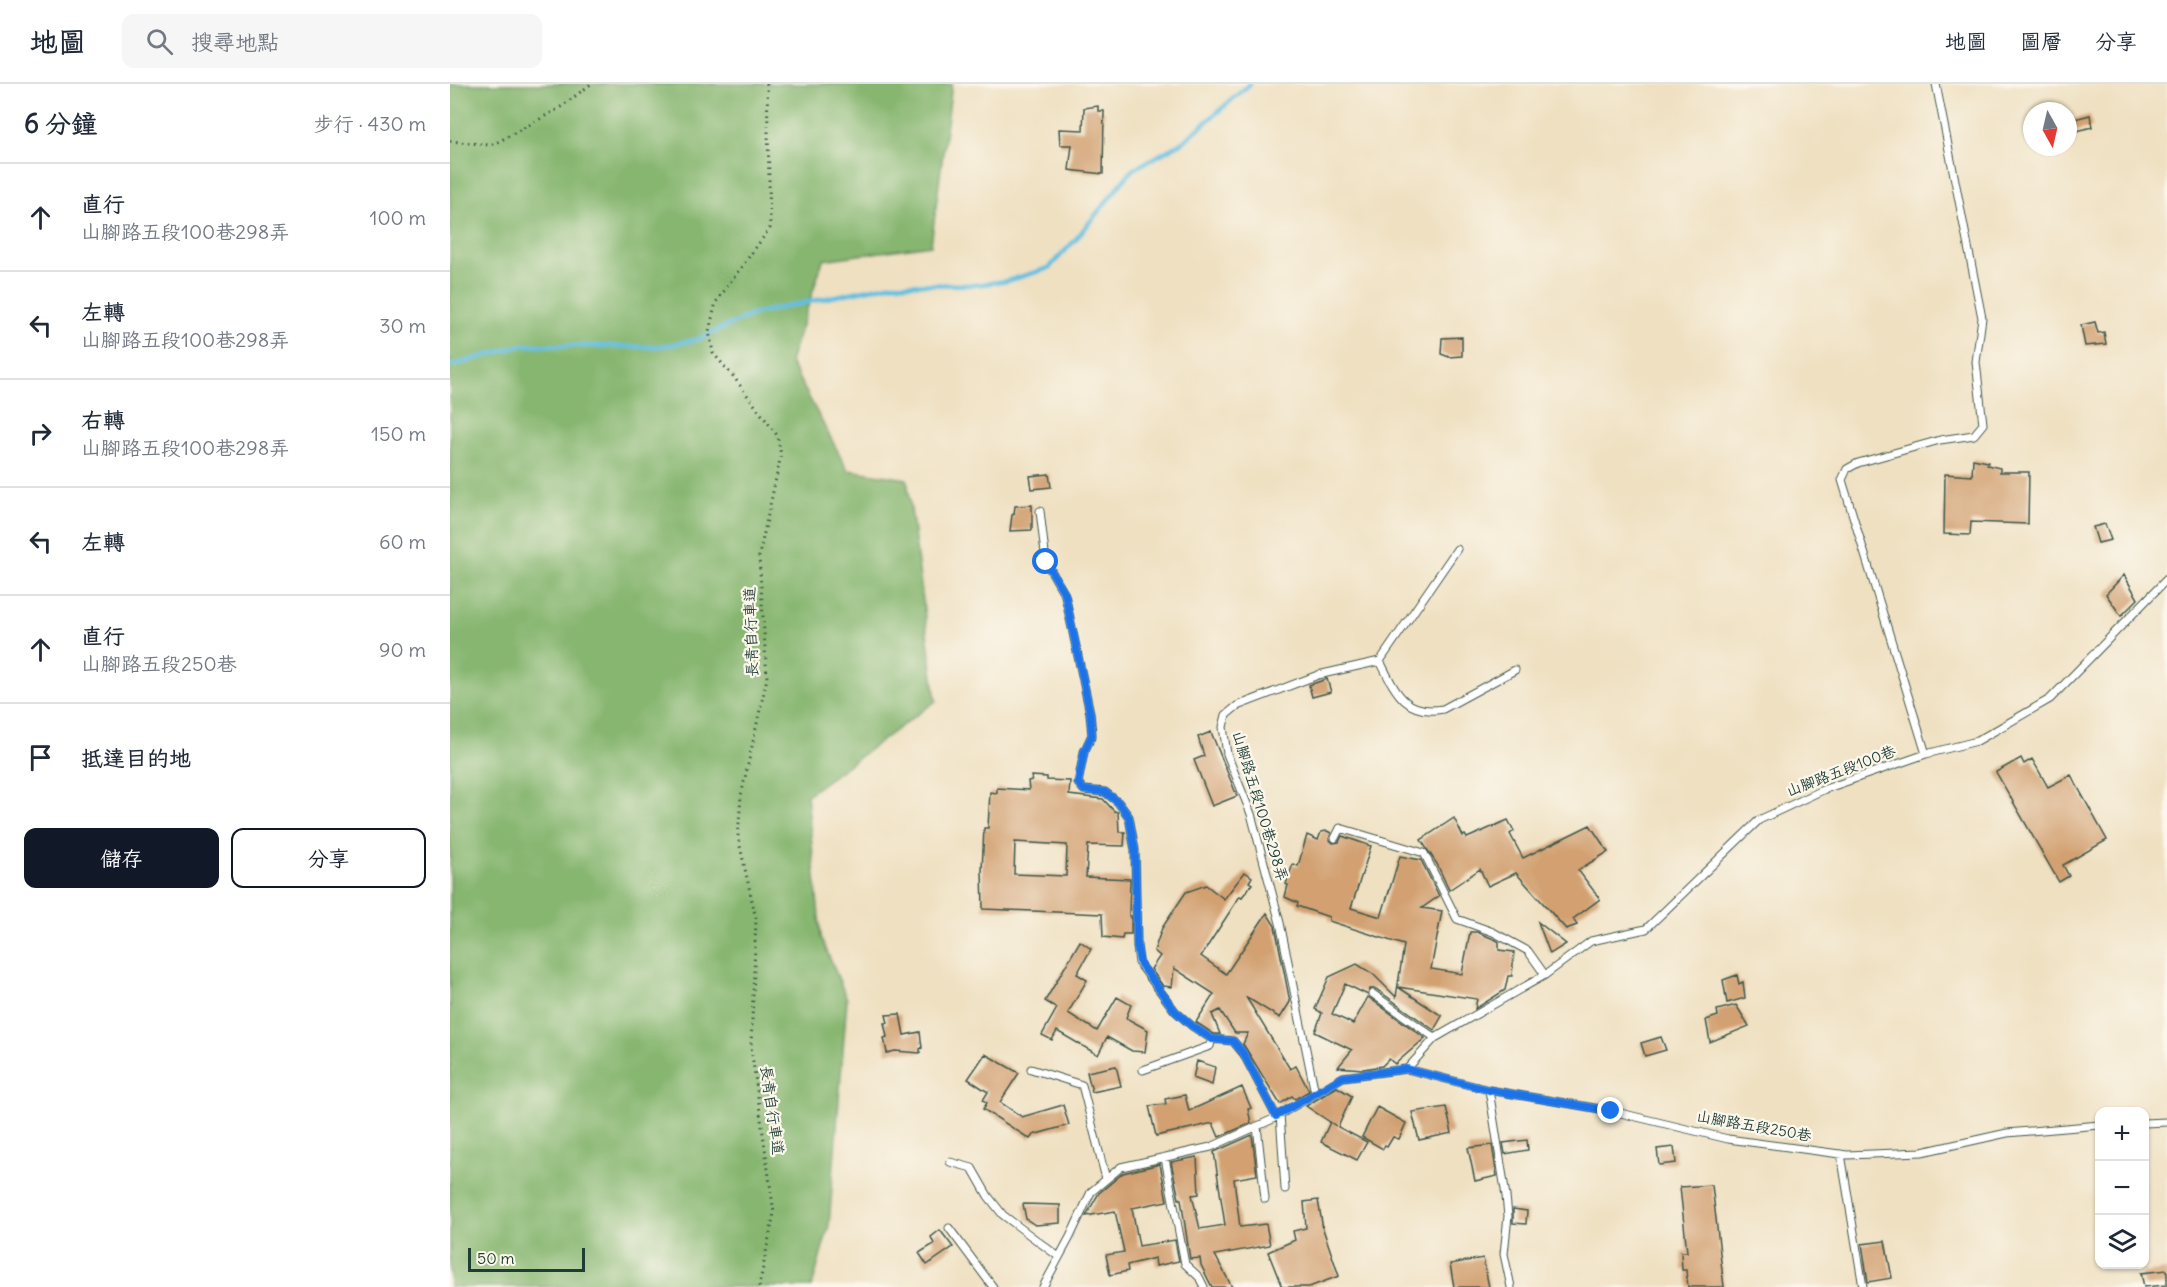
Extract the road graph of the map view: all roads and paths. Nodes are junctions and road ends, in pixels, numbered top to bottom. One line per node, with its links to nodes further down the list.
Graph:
1 (591, 84): 4 (path)
2 (767, 84): 34 (path, 長青自行車道)
3 (1935, 84): 10 (lane)
4 (450, 141)
5 (1040, 511): 15 (lane)
6 (1457, 549): 8 (lane)
7 (2167, 579): 10 (lane, 山腳路五段100巷)
8 (1380, 661): 9 (lane); 20 (lane, 山腳路五段100巷298弄)
9 (1515, 670)
10 (1926, 754): 12 (lane, 山腳路五段100巷)
11 (1335, 838): 12 (lane)
12 (1545, 975): 14 (lane, 山腳路五段100巷)
13 (1372, 994): 14 (lane)
14 (1435, 1038): 17 (lane, 山腳路五段100巷)
15 (1212, 1039): 18 (lane); 21 (lane)
16 (1031, 1069): 29 (lane)
17 (1407, 1069): 19 (lane, 山腳路五段250巷); 20 (lane)
18 (1143, 1070)
19 (1489, 1090): 26 (lane, 山腳路五段250巷); 38 (lane)
20 (1315, 1093): 21 (lane)
21 (1278, 1115): 25 (lane); 30 (lane)
22 (2167, 1122): 23 (lane)
23 (2149, 1123)
24 (2095, 1125): 26 (lane, 山腳路五段250巷)
25 (1257, 1126): 27 (lane); 31 (lane)
26 (1841, 1154): 39 (lane)
27 (1165, 1158): 29 (lane); 37 (lane)
28 (950, 1162): 33 (lane)
29 (1106, 1179): 33 (lane)
30 (1285, 1189)
31 (1264, 1199)
32 (949, 1228): 35 (lane)
33 (1059, 1257): 36 (lane)
34 (759, 1287)
35 (993, 1287)
36 (1042, 1287)
37 (1204, 1287)
38 (1511, 1287)
39 (1863, 1287)

